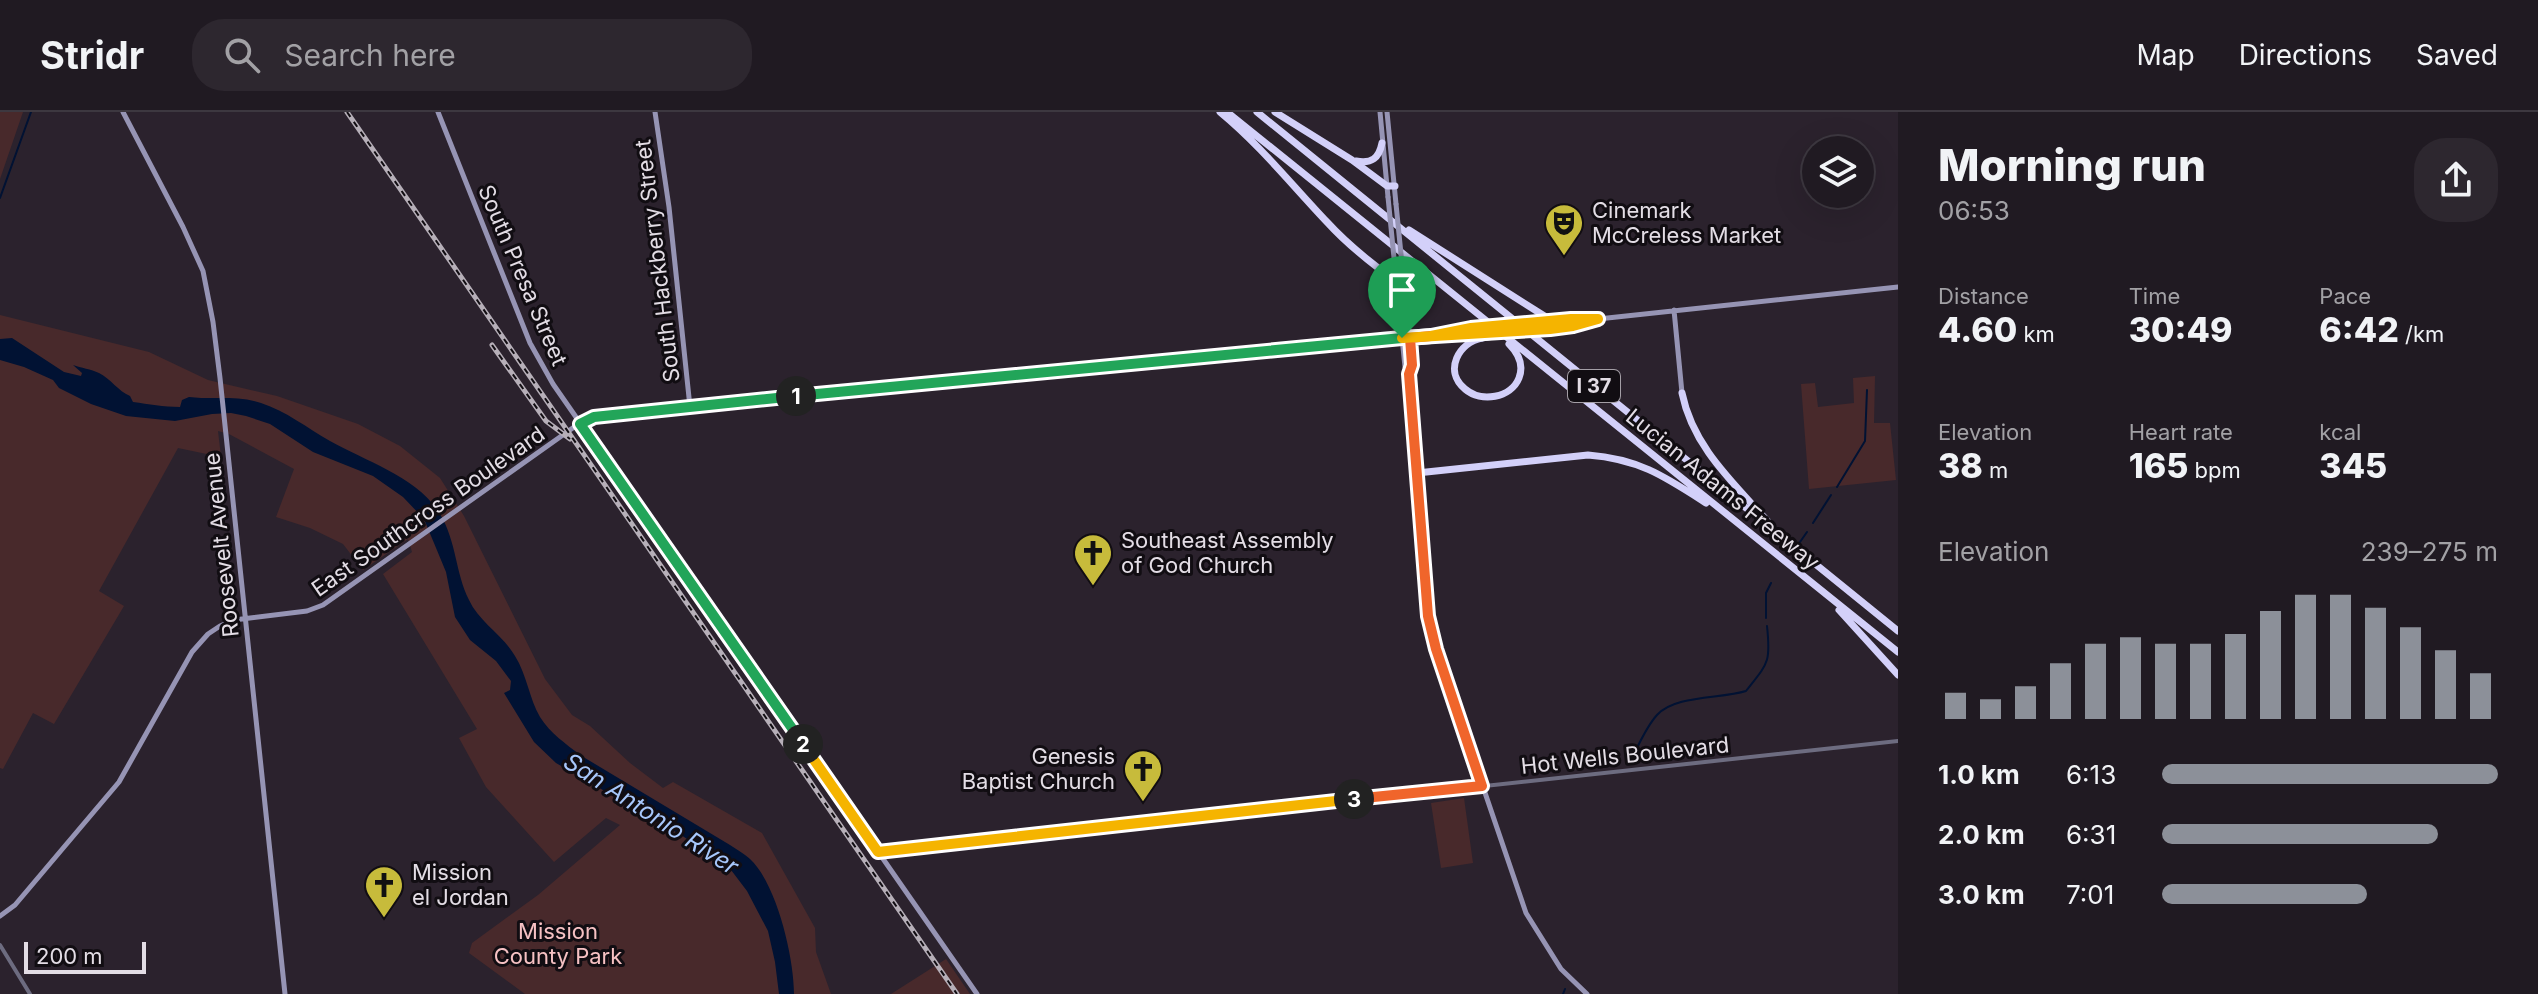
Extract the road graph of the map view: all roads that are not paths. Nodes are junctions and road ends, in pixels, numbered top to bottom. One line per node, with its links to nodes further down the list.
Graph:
1 (123, 112): 33 (main road, Roosevelt Avenue)
2 (438, 112): 28 (main road, South Presa Street)
3 (655, 112): 27 (main road, South Hackberry Street)
4 (1220, 112): 14 (highway)
5 (1227, 112): 17 (highway, Lucian Adams Freeway / I 37)
6 (1257, 112): 13 (highway, Lucian Adams Freeway / I 37)
7 (1275, 112): 11 (highway)
8 (1380, 112): 10 (main road)
9 (1387, 112): 12 (main road)
10 (1382, 143): 11 (highway); 12 (main road)
11 (1352, 160): 12 (highway)
12 (1391, 186): 14 (main road, bridge); 14 (main road, bridge)
13 (1361, 197): 19 (highway); 31 (highway, Lucian Adams Freeway / I 37)
14 (1401, 279): 23 (main road); 24 (main road)
15 (1898, 287): 16 (main road, East Southcross Boulevard)
16 (1674, 310): 18 (main road, East Southcross Boulevard); 26 (main road)
17 (1476, 312): 22 (highway); 30 (highway, Lucian Adams Freeway / I 37)
18 (1598, 319): 19 (main road, East Southcross Boulevard); 20 (main road, East Southcross Boulevard, bridge)
19 (1557, 320): 21 (main road, East Southcross Boulevard, bridge)
20 (1510, 333): 22 (highway, bridge)
21 (1445, 334): 22 (main road, East Southcross Boulevard); 24 (main road, East Southcross Boulevard)
22 (1481, 336)
23 (1402, 338): 24 (main road, East Southcross Boulevard); 25 (main road); 27 (main road, East Southcross Boulevard)
24 (1410, 338): 25 (main road)
25 (1409, 374): 29 (main road)
26 (1682, 393): 31 (highway)
27 (690, 407): 28 (main road, East Southcross Boulevard)
28 (580, 424): 33 (main road, East Southcross Boulevard); 39 (main road, South Presa Street)
29 (1417, 473): 30 (highway); 38 (main road)
30 (1760, 541): 32 (highway, Lucian Adams Freeway / I 37)
31 (1786, 542): 34 (highway, Lucian Adams Freeway / I 37)
32 (1812, 583): 35 (highway, Lucian Adams Freeway / I 37); 36 (highway)
33 (245, 618): 40 (main road, East Southcross Boulevard); 43 (main road, Roosevelt Avenue)
34 (1898, 629)
35 (1898, 652)
36 (1898, 675)
37 (1898, 741): 38 (street, Hot Wells Boulevard)
38 (1482, 786): 39 (street, Hot Wells Boulevard); 45 (main road)
39 (878, 852): 44 (main road, South Presa Street)
40 (0, 916)
41 (0, 945): 42 (street)
42 (30, 994)
43 (285, 994)
44 (977, 994)
45 (1587, 994)

